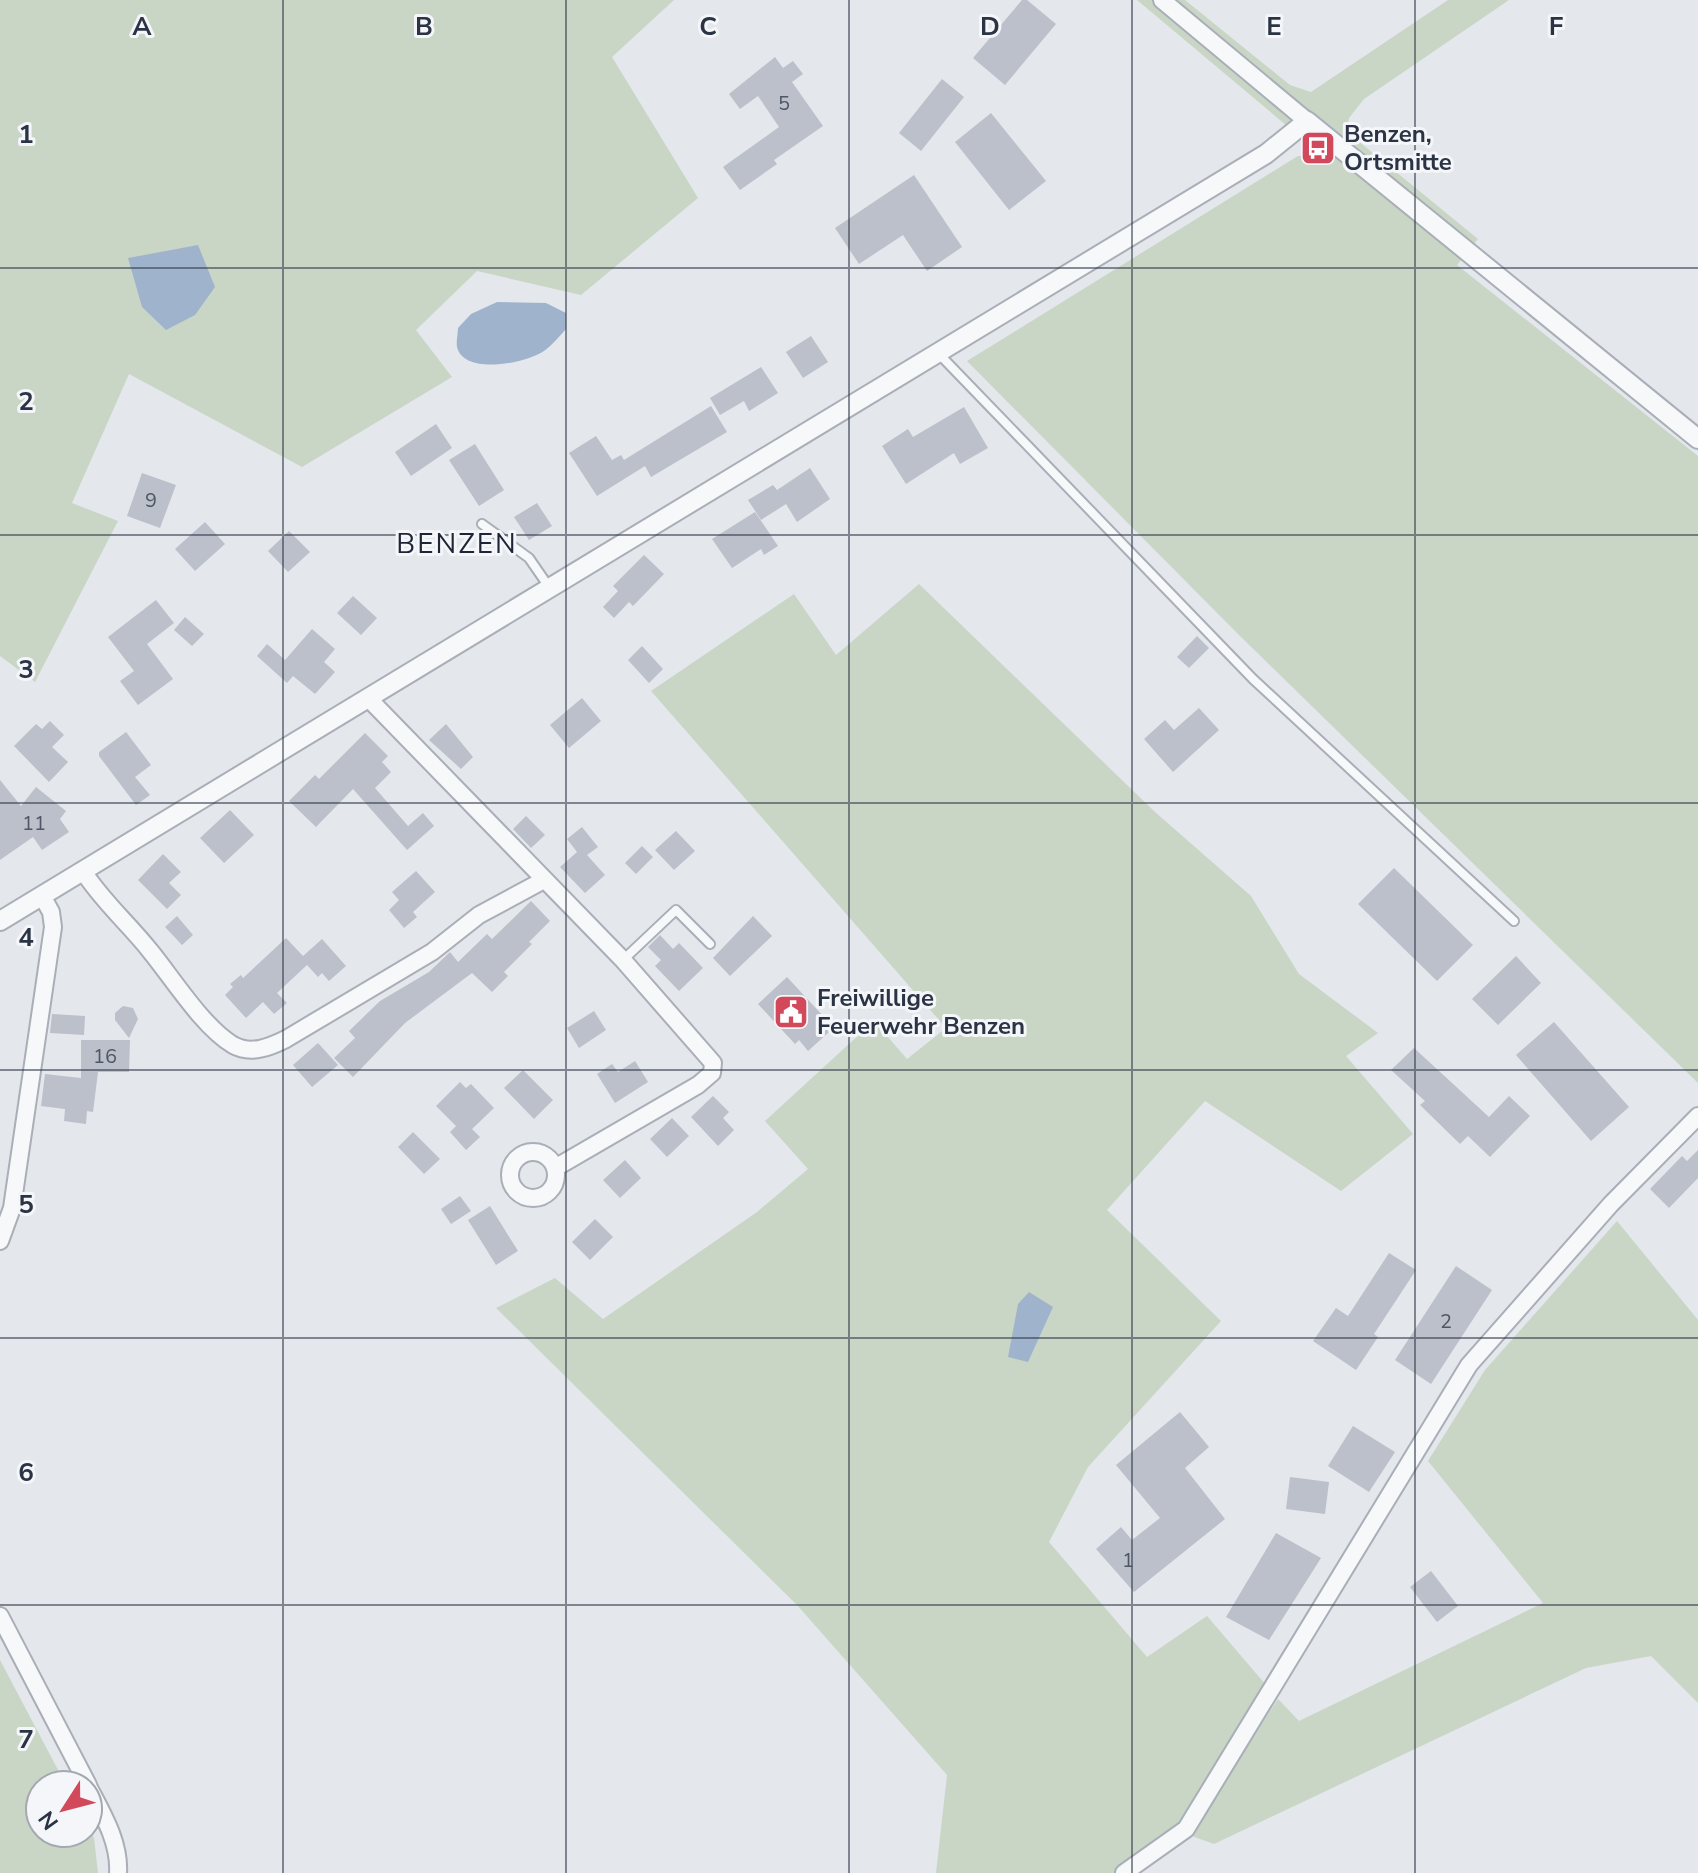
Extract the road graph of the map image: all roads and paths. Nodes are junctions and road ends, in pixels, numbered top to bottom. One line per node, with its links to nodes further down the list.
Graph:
1 (1162, 0): 2 (street)
2 (1307, 121): 3 (street); 4 (street)
3 (939, 354): 6 (street); 12 (lane)
4 (1698, 439)
5 (482, 524): 6 (lane)
6 (550, 587): 7 (street)
7 (369, 699): 8 (street); 9 (street)
8 (83, 871): 9 (street); 10 (street)
9 (544, 880): 14 (street)
10 (42, 896): 11 (street); 17 (street)
11 (0, 921)
12 (1514, 921)
13 (710, 944): 14 (lane)
14 (623, 960): 16 (street)
15 (1698, 1116): 22 (street)
16 (555, 1168)
17 (0, 1241)
18 (0, 1616): 19 (street)
19 (80, 1769)
20 (104, 1816): 21 (street)
21 (118, 1873)
22 (1124, 1873)

